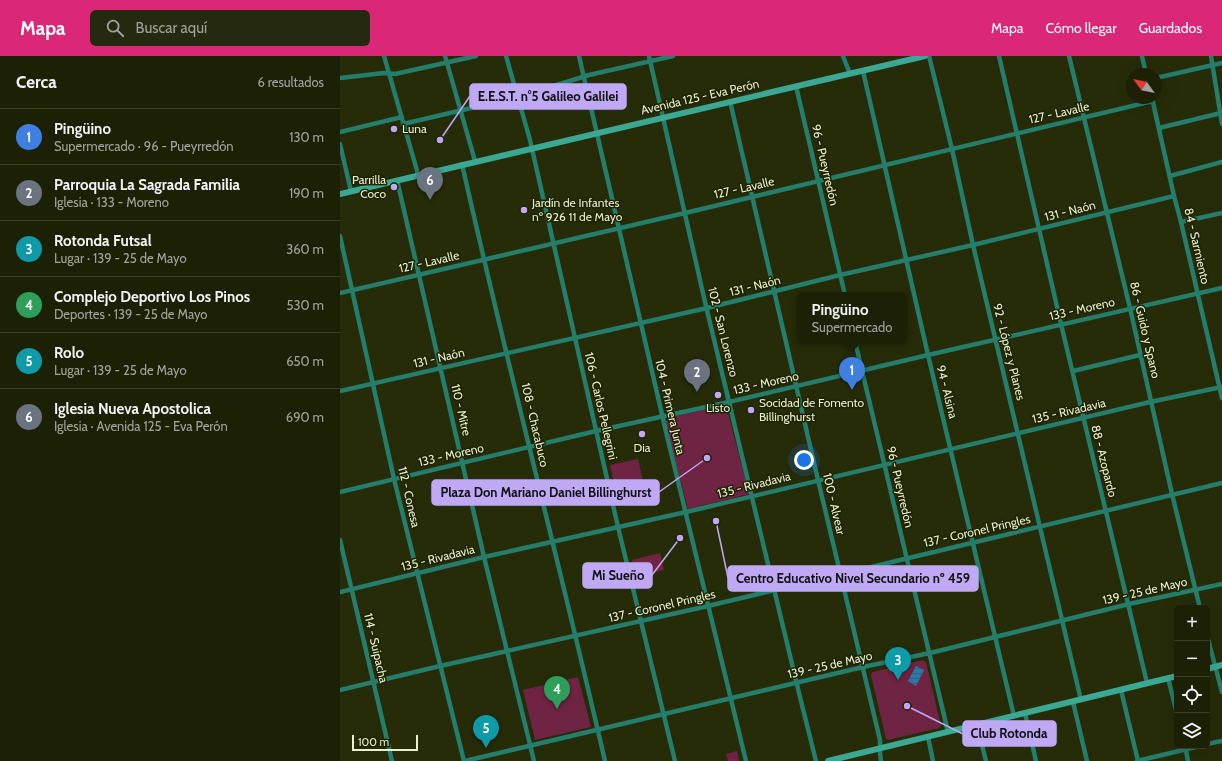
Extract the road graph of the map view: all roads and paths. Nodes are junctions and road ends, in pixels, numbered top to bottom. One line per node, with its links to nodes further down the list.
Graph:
1 (384, 56): 21 (street)
2 (445, 56): 15 (street)
3 (476, 56): 15 (street)
4 (506, 56): 27 (street, 106 - Carlos Pellegrini)
5 (579, 56): 23 (street, 104 - Primera Junta)
6 (649, 56): 16 (street, 102 - San Lorenzo)
7 (673, 56): 16 (street)
8 (843, 56): 22 (street)
9 (925, 56): 20 (main road, Avenida 125 - Eva Perón)
10 (929, 56): 44 (street, 92 - López y Planes)
11 (1000, 56): 41 (street, 88 - Azopardo)
12 (1069, 56): 35 (street, 86 - Guido y Spano)
13 (1142, 56): 19 (street)
14 (1211, 56): 18 (street)
15 (447, 62): 21 (street); 31 (street)
16 (650, 62): 23 (street); 33 (street, 102 - San Lorenzo)
17 (1222, 63): 18 (street)
18 (1213, 65): 24 (street); 32 (street)
19 (1145, 68)
20 (863, 71): 22 (main road, Avenida 125 - Eva Perón); 48 (street, 94 - Alsina)
21 (389, 74): 25 (street); 34 (street)
22 (850, 74): 26 (main road, Avenida 125 - Eva Perón)
23 (584, 77): 27 (street); 40 (street, 104 - Primera Junta)
24 (1162, 77)
25 (340, 78)
26 (796, 86): 28 (main road, Avenida 125 - Eva Perón); 52 (street, 96 - Pueyrredón)
27 (518, 97): 31 (street); 43 (street, 106 - Carlos Pellegrini)
28 (730, 101): 33 (main road, Avenida 125 - Eva Perón); 56 (street, 100 - Alvear)
29 (1137, 104): 35 (street, 127 - Lavalle)
30 (1153, 104): 38 (street, 84 - Sarmiento)
31 (461, 110): 36 (street); 45 (street)
32 (1221, 113): 37 (street); 38 (street)
33 (663, 116): 40 (main road, Avenida 125 - Eva Perón); 58 (street, 102 - San Lorenzo)
34 (402, 118): 36 (street); 39 (street)
35 (1084, 118): 41 (street, 127 - Lavalle); 57 (street, 86 - Guido y Spano)
36 (404, 124): 49 (street)
37 (1222, 124)
38 (1158, 128): 50 (street, 84 - Sarmiento)
39 (340, 132)
40 (596, 133): 43 (main road, Avenida 125 - Eva Perón); 61 (street, 104 - Primera Junta)
41 (1018, 134): 44 (street, 127 - Lavalle); 62 (street, 88 - Azopardo)
42 (340, 144): 53 (street)
43 (532, 148): 45 (main road, Avenida 125 - Eva Perón); 64 (street, 106 - Carlos Pellegrini)
44 (952, 149): 48 (street, 127 - Lavalle); 65 (street, 92 - López y Planes)
45 (475, 161): 47 (main road, Avenida 125 - Eva Perón)
46 (1222, 162): 50 (street)
47 (462, 164): 49 (main road, Avenida 125 - Eva Perón); 66 (street, 108 - Chacabuco)
48 (885, 165): 52 (street, 127 - Lavalle); 67 (street, 94 - Alsina)
49 (418, 174): 51 (main road, Avenida 125 - Eva Perón)
50 (1170, 176): 55 (street, 84 - Sarmiento)
51 (397, 180): 53 (main road, Avenida 125 - Eva Perón); 68 (street, 110 - Mitre)
52 (818, 181): 56 (street, 127 - Lavalle); 69 (street, 96 - Pueyrredón)
53 (351, 191): 54 (main road, Avenida 125 - Eva Perón)
54 (340, 194)
55 (1174, 196): 57 (street, 131 - Naón); 60 (street, 84 - Sarmiento)
56 (751, 197): 58 (street, 127 - Lavalle); 72 (street, 100 - Alvear)
57 (1107, 212): 62 (street, 131 - Naón); 77 (street, 86 - Guido y Spano)
58 (685, 213): 61 (street, 127 - Lavalle); 76 (street, 102 - San Lorenzo)
59 (1222, 213): 60 (street)
60 (1181, 222): 75 (street, 84 - Sarmiento)
61 (618, 228): 64 (street, 127 - Lavalle); 78 (street, 104 - Primera Junta)
62 (1040, 228): 65 (street, 131 - Naón); 79 (street, 88 - Azopardo)
63 (340, 236): 71 (street, 112 - Conesa)
64 (553, 243): 66 (street, 127 - Lavalle); 80 (street, 106 - Carlos Pellegrini)
65 (973, 245): 67 (street, 131 - Naón); 81 (street, 92 - López y Planes)
66 (484, 259): 68 (street, 127 - Lavalle); 83 (street, 108 - Chacabuco)
67 (906, 260): 69 (street, 131 - Naón); 84 (street, 94 - Alsina)
68 (418, 274): 71 (street, 127 - Lavalle); 86 (street, 110 - Mitre)
69 (840, 275): 72 (street, 131 - Naón); 73 (street, 96 - Pueyrredón)
70 (1222, 288): 75 (street, 133 - Moreno)
71 (352, 290): 74 (street, 127 - Lavalle); 89 (street, 112 - Conesa)
72 (774, 291): 76 (street, 131 - Naón); 90 (street, 100 - Alvear)
73 (844, 292)
74 (340, 293)
75 (1198, 293): 77 (street, 133 - Moreno); 91 (street, 84 - Sarmiento)
76 (707, 308): 78 (street, 131 - Naón); 94 (street, 102 - San Lorenzo)
77 (1130, 308): 79 (street, 133 - Moreno); 85 (street, 86 - Guido y Spano)
78 (640, 322): 80 (street, 131 - Naón); 96 (street, 104 - Primera Junta)
79 (1061, 324): 81 (street, 133 - Moreno); 88 (street, 88 - Azopardo)
80 (575, 338): 83 (street, 131 - Naón); 98 (street, 106 - Carlos Pellegrini)
81 (995, 340): 84 (street, 133 - Moreno); 99 (street, 92 - López y Planes)
82 (856, 344): 87 (street, 96 - Pueyrredón)
83 (508, 353): 86 (street, 131 - Naón); 100 (street, 108 - Chacabuco)
84 (928, 354): 87 (street, 133 - Moreno); 101 (street, 94 - Alsina)
85 (1140, 355): 88 (street); 95 (street, 86 - Guido y Spano)
86 (441, 368): 89 (street, 131 - Naón); 102 (street, 110 - Mitre)
87 (862, 371): 90 (street, 133 - Moreno); 103 (street, 96 - Pueyrredón)
88 (1073, 371): 97 (street, 88 - Azopardo)
89 (373, 384): 92 (street, 131 - Naón); 104 (street, 112 - Conesa)
90 (796, 386): 94 (street, 133 - Moreno); 105 (street, 100 - Alvear)
91 (1221, 387): 93 (street, 84 - Sarmiento); 95 (street, 135 - Rivadavia)
92 (340, 392)
93 (1222, 398)
94 (729, 402): 96 (street, 133 - Moreno); 109 (street, 102 - San Lorenzo)
95 (1150, 402): 97 (street, 135 - Rivadavia); 108 (street, 86 - Guido y Spano)
96 (663, 416): 98 (street, 133 - Moreno); 111 (street, 104 - Primera Junta)
97 (1084, 418): 99 (street, 135 - Rivadavia); 110 (street, 88 - Azopardo)
98 (596, 431): 100 (street, 133 - Moreno); 112 (street, 106 - Carlos Pellegrini)
99 (1018, 433): 101 (street, 135 - Rivadavia); 113 (street, 92 - López y Planes)
100 (529, 447): 102 (street, 133 - Moreno); 115 (street, 108 - Chacabuco)
101 (951, 449): 103 (street, 135 - Rivadavia); 116 (street, 94 - Alsina)
102 (463, 463): 104 (street, 133 - Moreno); 117 (street, 110 - Mitre)
103 (885, 465): 105 (street, 135 - Rivadavia); 118 (street, 96 - Pueyrredón)
104 (394, 479): 107 (street, 133 - Moreno); 119 (street, 112 - Conesa)
105 (818, 480): 109 (street, 135 - Rivadavia); 120 (street, 100 - Alvear)
106 (1222, 483): 108 (street, 137 - Coronel Pringles)
107 (340, 492)
108 (1172, 494): 110 (street, 137 - Coronel Pringles); 123 (street, 86 - Guido y Spano)
109 (752, 496): 111 (street, 135 - Rivadavia); 124 (street, 102 - San Lorenzo)
110 (1106, 510): 113 (street, 137 - Coronel Pringles); 126 (street, 88 - Azopardo)
111 (686, 512): 112 (street, 135 - Rivadavia); 128 (street, 104 - Primera Junta)
112 (618, 527): 115 (street, 135 - Rivadavia); 129 (street, 106 - Carlos Pellegrini)
113 (1040, 527): 116 (street, 137 - Coronel Pringles); 130 (street, 92 - López y Planes)
114 (340, 540): 122 (street, 114 - Suipacha)
115 (552, 542): 117 (street, 135 - Rivadavia); 131 (street, 108 - Chacabuco)
116 (974, 542): 118 (street, 137 - Coronel Pringles); 132 (street, 94 - Alsina)
117 (484, 557): 119 (street, 135 - Rivadavia); 134 (street, 110 - Mitre)
118 (907, 558): 120 (street, 137 - Coronel Pringles); 135 (street, 96 - Pueyrredón)
119 (418, 574): 122 (street, 135 - Rivadavia); 136 (street, 112 - Conesa)
120 (840, 574): 124 (street, 137 - Coronel Pringles); 138 (street, 100 - Alvear)
121 (1222, 584): 123 (street, 139 - 25 de Mayo)
122 (352, 589): 125 (street, 135 - Rivadavia); 141 (street, 114 - Suipacha)
123 (1196, 589): 126 (street, 139 - 25 de Mayo); 127 (street, 86 - Guido y Spano)
124 (774, 590): 128 (street, 137 - Coronel Pringles); 142 (street, 102 - San Lorenzo)
125 (340, 592)
126 (1129, 604): 130 (street, 139 - 25 de Mayo); 143 (street, 88 - Azopardo)
127 (1199, 605)
128 (708, 606): 129 (street, 137 - Coronel Pringles); 147 (street, 104 - Primera Junta)
129 (642, 621): 131 (street, 137 - Coronel Pringles); 151 (street, 106 - Carlos Pellegrini)
130 (1062, 621): 132 (street, 139 - 25 de Mayo); 148 (street, 92 - López y Planes)
131 (575, 636): 134 (street, 137 - Coronel Pringles); 155 (street, 108 - Chacabuco)
132 (996, 637): 135 (street, 139 - 25 de Mayo); 153 (street, 94 - Alsina)
133 (1209, 641): 137 (street)
134 (508, 652): 136 (street, 137 - Coronel Pringles); 160 (street, 110 - Mitre)
135 (930, 653): 138 (street, 139 - 25 de Mayo); 156 (street, 96 - Pueyrredón)
136 (440, 666): 141 (street, 137 - Coronel Pringles); 165 (street, 112 - Conesa)
137 (1219, 666): 146 (street)
138 (863, 667): 142 (street, 139 - 25 de Mayo); 161 (street, 100 - Alvear)
139 (1174, 677): 140 (main road)
140 (1168, 678): 143 (main road); 150 (street)
141 (373, 683): 144 (street, 137 - Coronel Pringles); 164 (street, 114 - Suipacha)
142 (797, 684): 147 (street, 139 - 25 de Mayo); 170 (street, 102 - San Lorenzo)
143 (1147, 684): 145 (main road)
144 (340, 690)
145 (1121, 690): 148 (main road); 177 (street)
146 (1222, 692)
147 (731, 699): 151 (street, 139 - 25 de Mayo); 169 (street, 104 - Primera Junta)
148 (1081, 700): 149 (main road)
149 (1073, 702): 152 (main road); 176 (street)
150 (1177, 713)
151 (664, 714): 155 (street, 139 - 25 de Mayo); 168 (street, 106 - Carlos Pellegrini)
152 (1025, 714): 153 (main road); 175 (street)
153 (1014, 716): 154 (main road)
154 (977, 725): 156 (main road); 174 (street)
155 (598, 730): 160 (street, 139 - 25 de Mayo); 167 (street, 108 - Chacabuco)
156 (948, 732): 157 (main road)
157 (928, 737): 161 (main road); 173 (street)
158 (1222, 741): 159 (street)
159 (1210, 743)
160 (530, 746): 165 (street, 139 - 25 de Mayo); 166 (street, 110 - Mitre)
161 (880, 748): 171 (main road); 172 (street, 100 - Alvear)
162 (1181, 749): 177 (street)
163 (1185, 749): 178 (street)
164 (392, 761)
165 (464, 761)
166 (534, 761)
167 (605, 761)
168 (675, 761)
169 (746, 761)
170 (816, 761)
171 (828, 761)
172 (881, 761)
173 (934, 761)
174 (986, 761)
175 (1036, 761)
176 (1087, 761)
177 (1138, 761)
178 (1188, 761)

